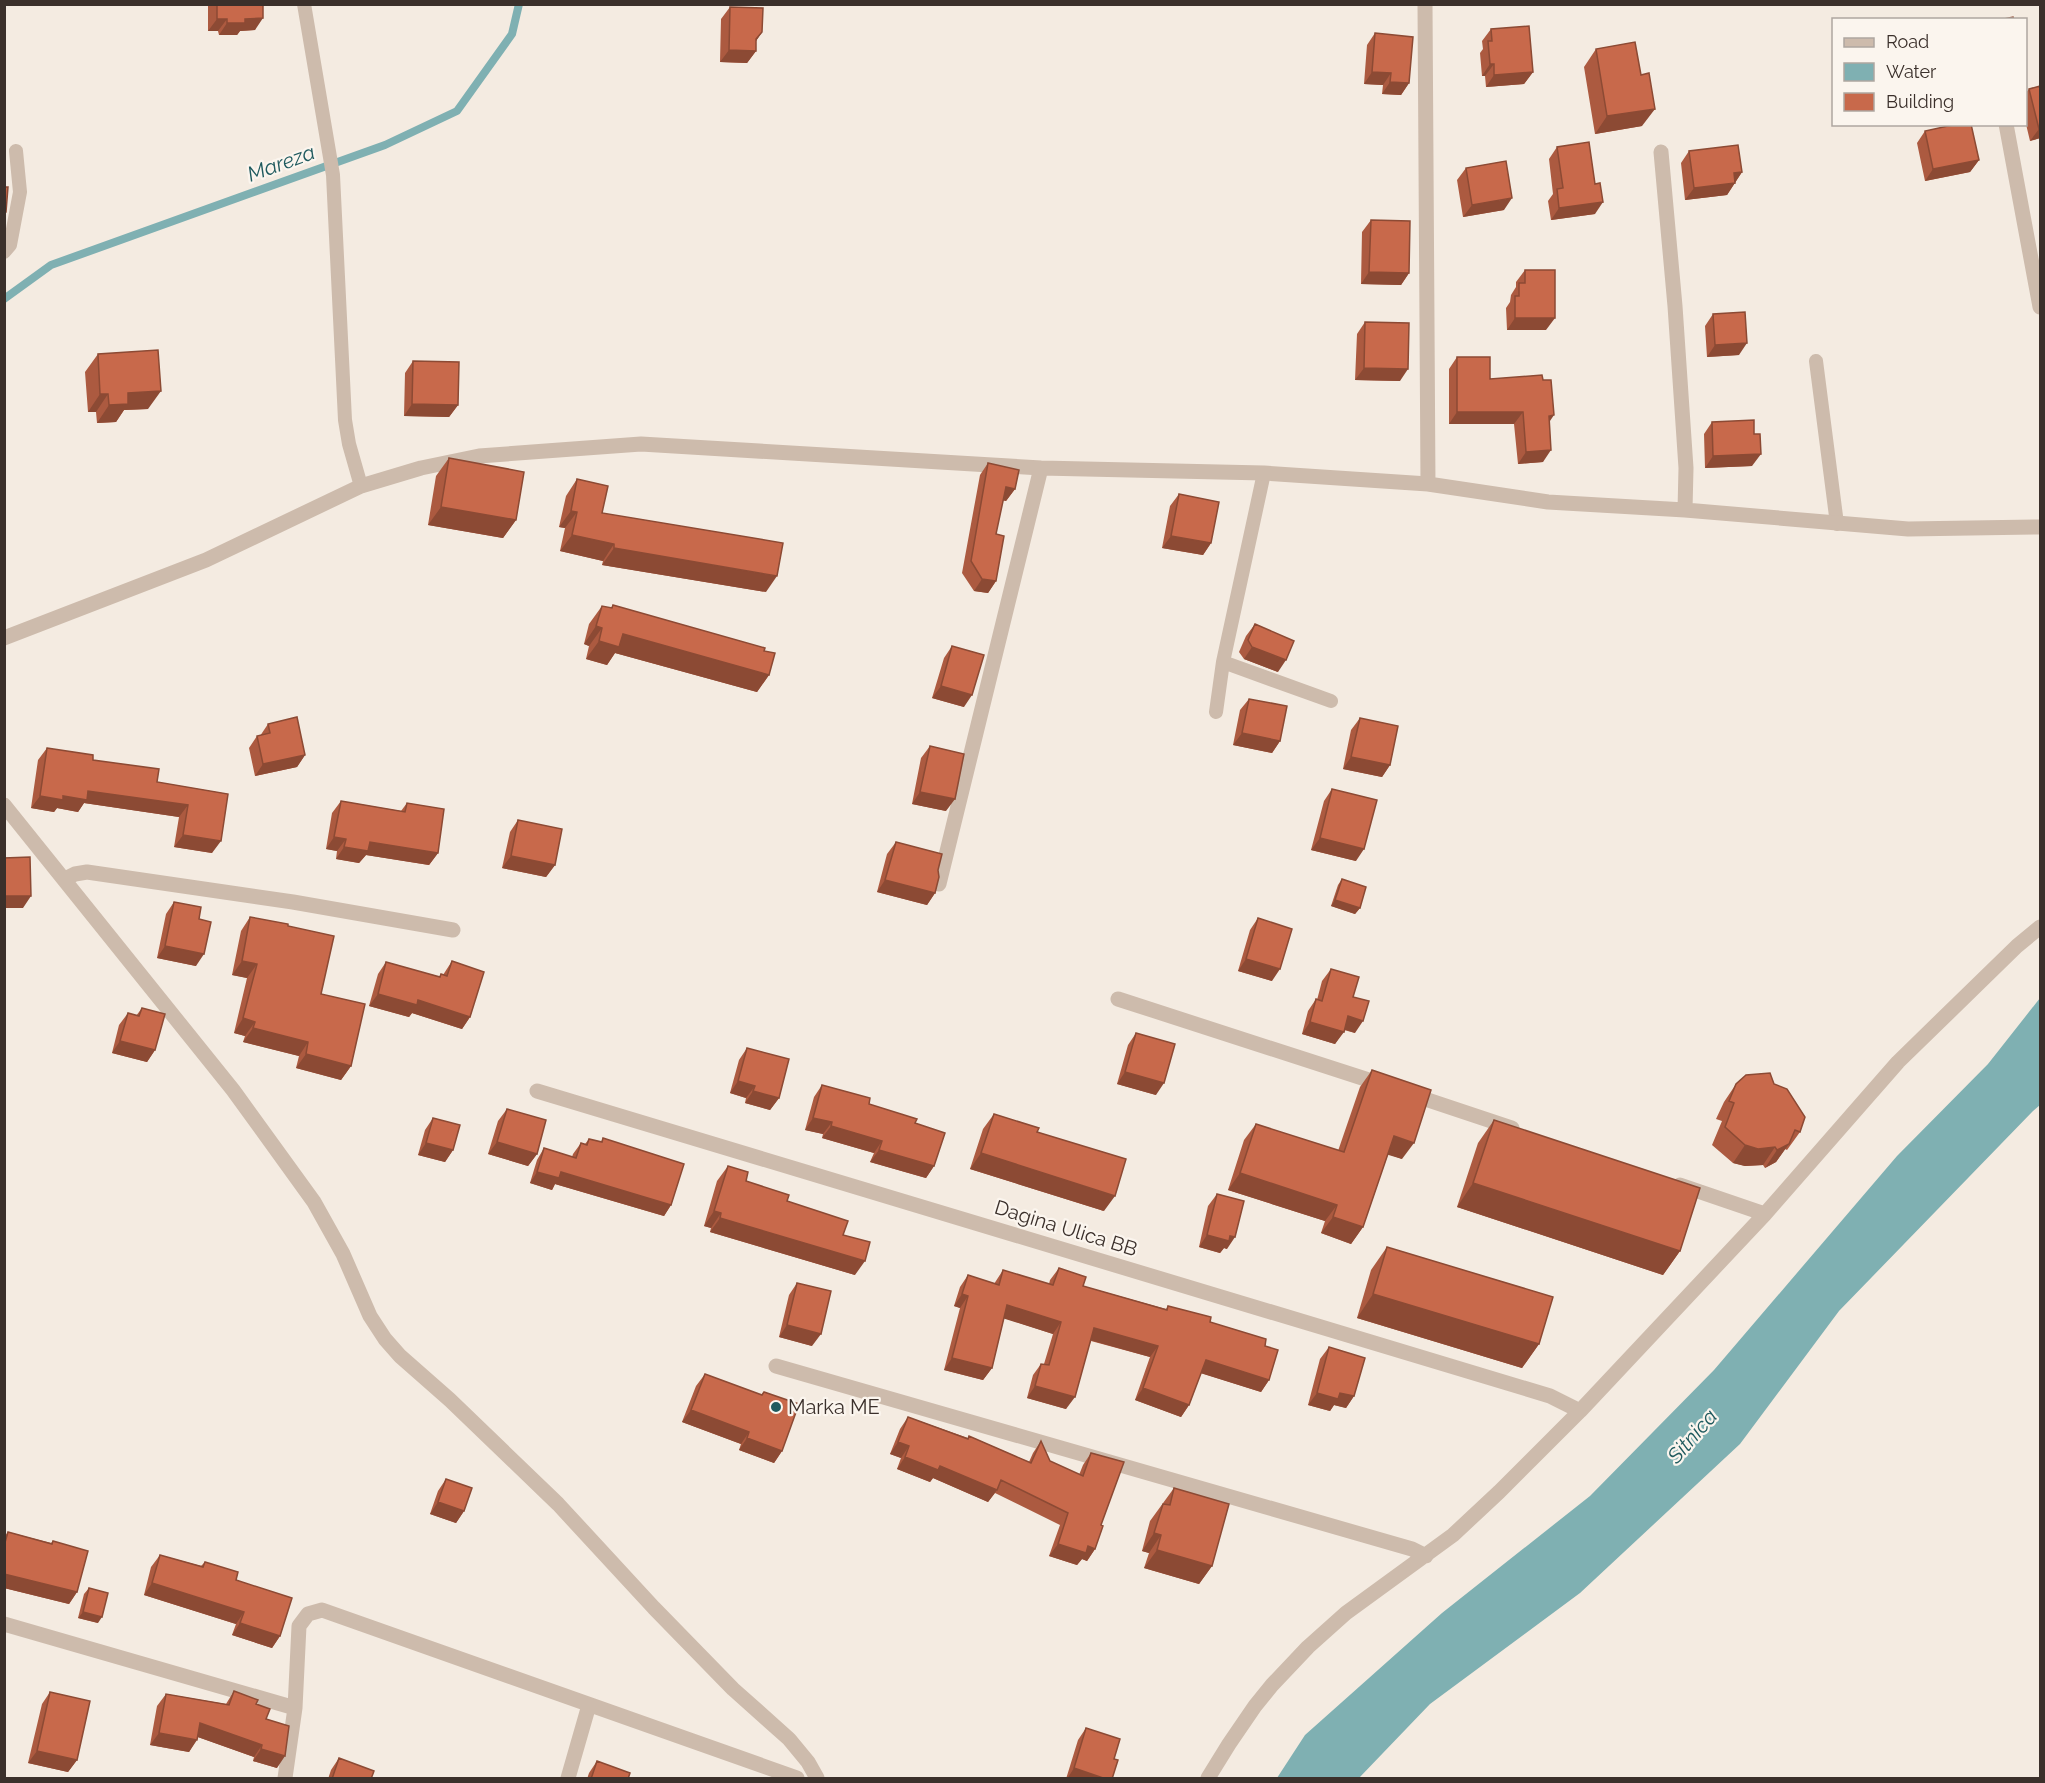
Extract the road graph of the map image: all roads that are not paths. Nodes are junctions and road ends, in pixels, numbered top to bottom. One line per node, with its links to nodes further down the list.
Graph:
1 (304, 4): 12 (lane)
2 (1425, 4): 11 (street)
3 (2006, 126): 7 (street)
4 (16, 151): 6 (lane)
5 (1661, 152): 13 (street)
6 (4, 252)
7 (2040, 307)
8 (1815, 362): 14 (lane)
9 (1041, 468): 10 (street); 12 (street); 22 (street)
10 (1264, 474): 11 (street); 17 (lane)
11 (1428, 484): 13 (street)
12 (361, 486): 16 (street)
13 (1685, 510): 14 (street)
14 (1837, 524): 15 (street)
15 (2040, 526)
16 (4, 638)
17 (1222, 662): 18 (lane); 19 (lane)
18 (1331, 701)
19 (1216, 712)
20 (4, 805): 21 (street)
21 (65, 879): 24 (street); 39 (street)
22 (939, 884)
23 (2040, 927): 29 (street)
24 (453, 930)
25 (1118, 999): 27 (street)
26 (537, 1091): 31 (street, Dagina Ulica BB)
27 (1528, 1134)
28 (1663, 1179): 29 (street)
29 (1765, 1214): 31 (street)
30 (776, 1366): 32 (street)
31 (1580, 1411): 32 (street)
32 (1426, 1556): 40 (street)
33 (4, 1624): 35 (street)
34 (589, 1705): 35 (street); 37 (street); 38 (street)
35 (295, 1708): 36 (street)
36 (285, 1779)
37 (568, 1779)
38 (797, 1779)
39 (817, 1779)
40 (1208, 1779)

